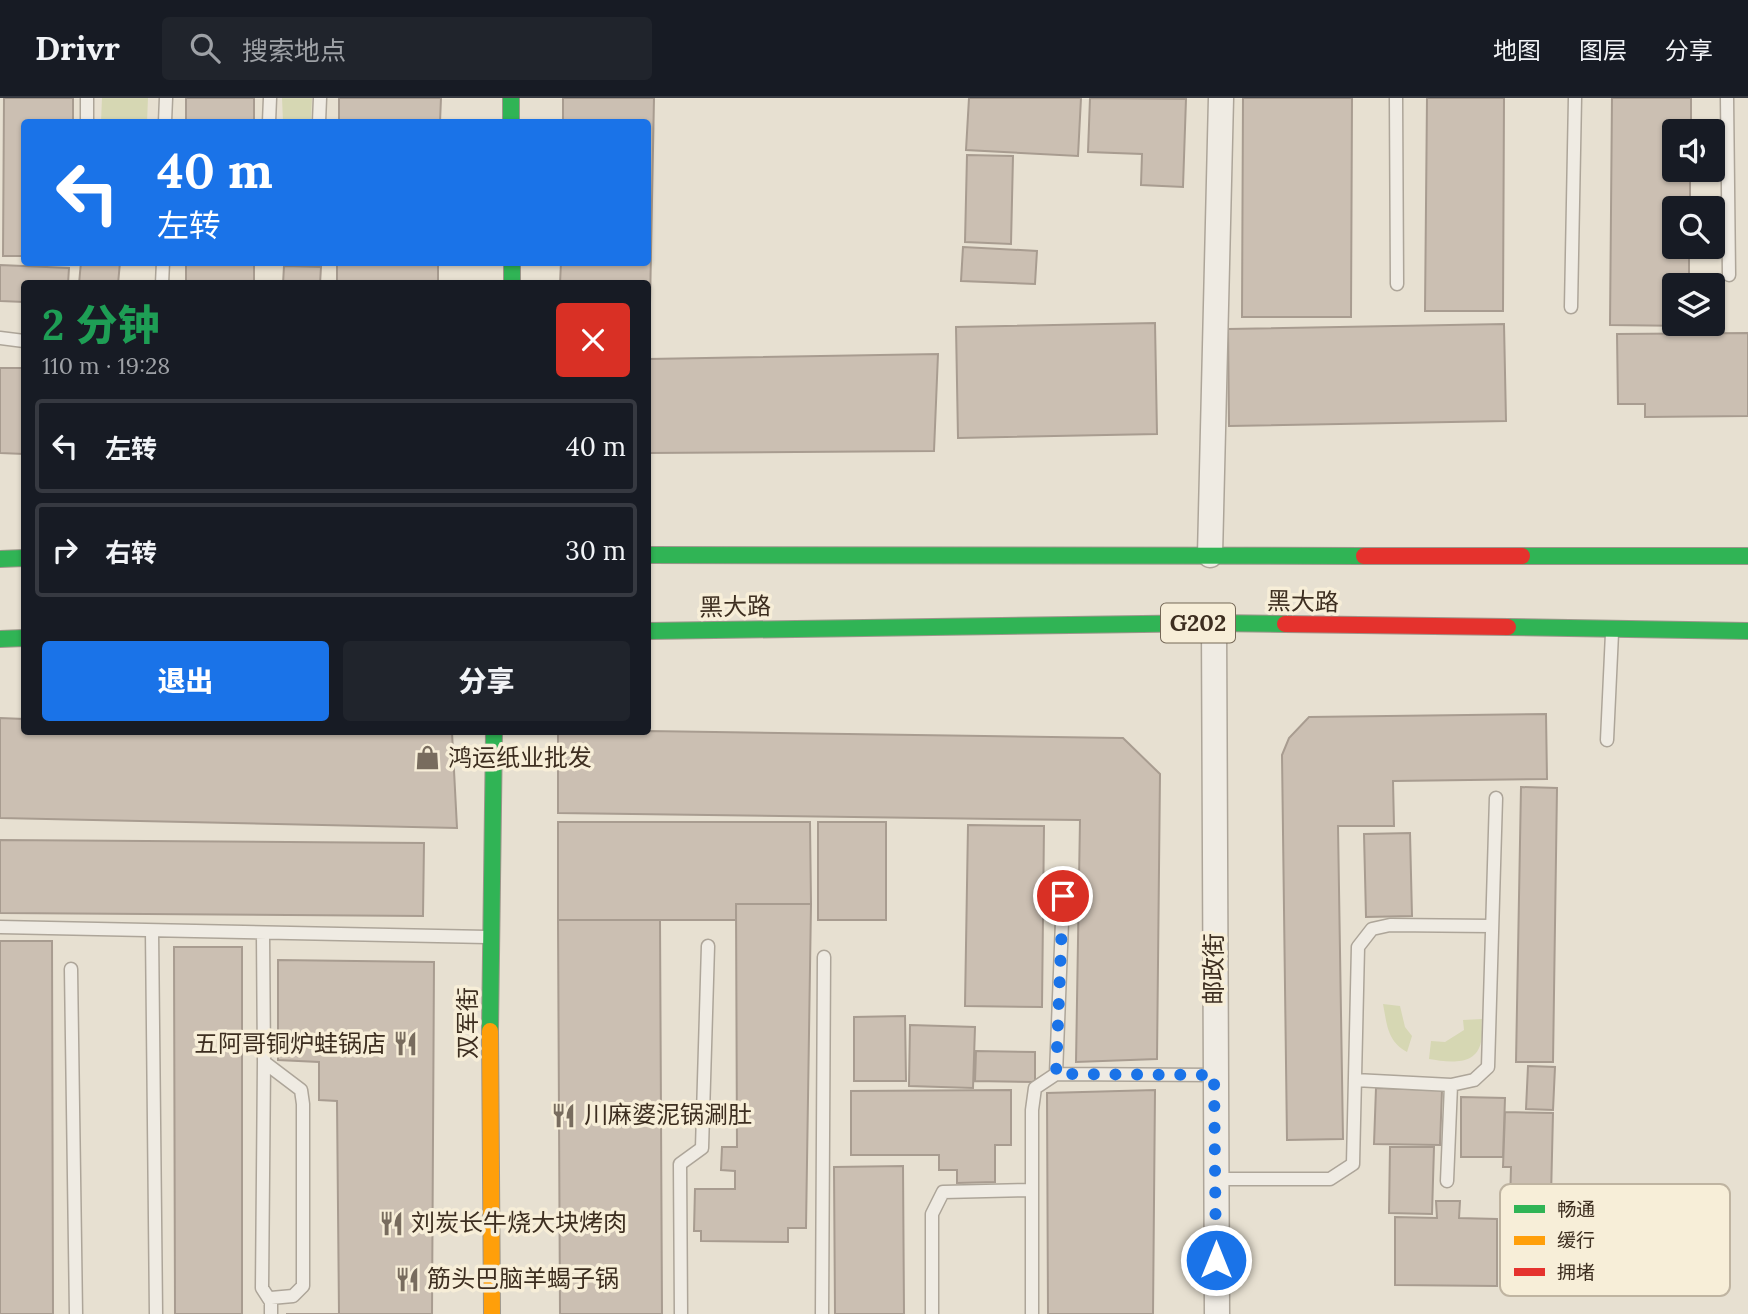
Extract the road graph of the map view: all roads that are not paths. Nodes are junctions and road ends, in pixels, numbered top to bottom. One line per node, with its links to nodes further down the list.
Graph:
1 (87, 98): 10 (lane)
2 (166, 98): 11 (lane)
3 (270, 98): 12 (lane)
4 (320, 98): 13 (lane)
5 (511, 98): 14 (main road)
6 (1221, 98): 21 (street)
7 (1396, 98): 16 (lane)
8 (1575, 98): 17 (lane)
9 (1727, 98): 15 (lane)
10 (87, 119)
11 (165, 119)
12 (269, 119)
13 (319, 119)
14 (511, 119)
15 (1729, 275)
16 (1397, 284)
17 (1572, 307)
18 (0, 338): 19 (lane)
19 (21, 341)
20 (651, 555): 21 (main road, 黑大路)
21 (1210, 555): 22 (main road, 黑大路)
22 (1748, 556)
23 (21, 558): 24 (main road)
24 (0, 559)
25 (1214, 623): 26 (main road, 黑大路 / G202); 27 (main road, 黑大路 / G202); 45 (street, 邮政街)
26 (1612, 629): 28 (main road, 黑大路 / G202); 32 (lane)
27 (651, 631)
28 (1748, 631)
29 (21, 638): 30 (main road)
30 (0, 639)
31 (494, 735): 39 (main road, 双军街)
32 (1607, 740)
33 (1496, 798): 35 (lane)
34 (1063, 896): 44 (lane)
35 (1491, 926): 46 (lane); 47 (lane)
36 (0, 927): 37 (lane)
37 (152, 931): 38 (lane); 53 (lane)
38 (263, 934): 39 (lane); 43 (lane)
39 (491, 937): 54 (main road, 双军街)
40 (708, 946): 55 (lane)
41 (824, 957): 56 (lane)
42 (71, 970): 52 (lane)
43 (264, 1062): 51 (lane); 51 (lane)
44 (1056, 1074): 45 (lane); 50 (lane)
45 (1214, 1075): 48 (street, 邮政街)
46 (1355, 1080): 47 (lane); 48 (lane)
47 (1451, 1085): 49 (lane)
48 (1215, 1179): 59 (street, 邮政街)
49 (1447, 1181)
50 (1032, 1190): 57 (lane); 58 (lane)
51 (271, 1308)
52 (76, 1314)
53 (156, 1314)
54 (492, 1314)
55 (681, 1314)
56 (822, 1314)
57 (932, 1314)
58 (1032, 1314)
59 (1217, 1314)

